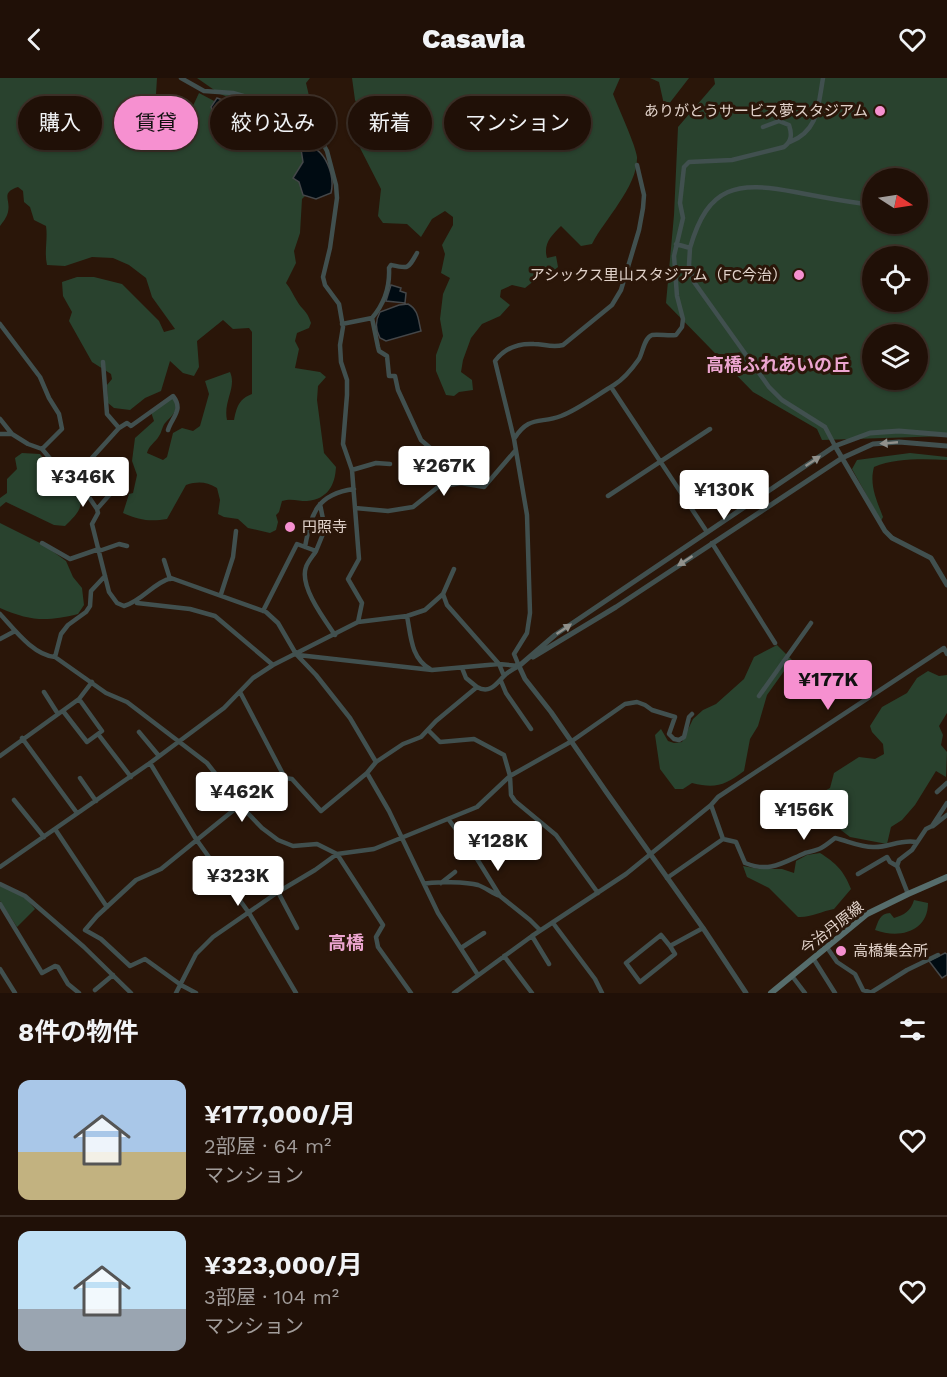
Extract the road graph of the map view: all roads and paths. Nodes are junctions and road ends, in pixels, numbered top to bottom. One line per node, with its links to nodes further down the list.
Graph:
1 (181, 78): 12 (street)
2 (823, 78): 4 (street)
3 (763, 127): 4 (street)
4 (790, 142): 7 (street)
5 (637, 165): 22 (street)
6 (862, 203): 8 (street)
7 (676, 244): 8 (street); 14 (street)
8 (690, 248): 23 (street)
9 (417, 253): 10 (street)
10 (372, 318): 12 (street); 32 (street)
11 (0, 324): 25 (street)
12 (342, 324): 30 (street)
13 (103, 362): 16 (street)
14 (611, 387): 22 (street); 28 (street)
15 (0, 419): 20 (street)
16 (119, 428): 18 (street); 31 (street)
17 (710, 429): 28 (street)
18 (168, 430)
19 (0, 434): 20 (street)
20 (12, 434): 25 (street)
21 (947, 435): 23 (street)
22 (514, 439): 26 (street)
23 (835, 446): 27 (street); 40 (street, one-way to 23)
24 (947, 446): 27 (street, one-way to 27)
25 (42, 450): 31 (street)
26 (515, 451): 32 (street); 69 (street)
27 (842, 458): 42 (street); 51 (street)
28 (661, 462): 35 (street); 40 (street)
29 (390, 464): 30 (street)
30 (352, 470): 33 (street)
31 (71, 481): 38 (street)
32 (438, 487): 37 (street)
33 (354, 489): 36 (street); 37 (street)
34 (112, 492): 38 (street)
35 (608, 496)
36 (320, 504): 44 (street); 46 (street)
37 (355, 508): 58 (street)
38 (97, 509): 45 (street)
39 (236, 531): 52 (street)
40 (708, 532): 69 (street, one-way to 40)
41 (42, 543): 45 (street)
42 (712, 543): 63 (street); 69 (street, one-way to 69)
43 (127, 546): 45 (street)
44 (305, 547): 46 (street); 55 (street)
45 (99, 550): 49 (street)
46 (316, 551): 61 (street)
47 (164, 560): 50 (street)
48 (454, 569): 53 (street)
49 (105, 576): 54 (street); 66 (street)
50 (170, 579): 52 (street); 54 (street)
51 (947, 585)
52 (220, 594): 55 (street)
53 (442, 594): 57 (street); 67 (street)
54 (136, 603): 68 (street)
55 (262, 610): 64 (street)
56 (0, 614): 60 (street)
57 (407, 616): 58 (street); 71 (street)
58 (358, 622): 61 (street)
59 (811, 623): 78 (street)
60 (15, 631): 62 (street); 66 (street)
61 (335, 635): 64 (street)
62 (0, 639)
63 (775, 643)
64 (296, 654): 68 (street); 71 (street); 91 (street)
65 (947, 654): 105 (street)
66 (56, 657): 74 (street)
67 (499, 664): 69 (street); 70 (street); 72 (street)
68 (273, 665): 77 (street)
69 (519, 666): 72 (street); 88 (street)
70 (462, 668): 71 (street); 75 (street)
71 (433, 670)
72 (504, 676): 73 (street)
73 (501, 681): 75 (street); 82 (street)
74 (92, 682): 79 (street); 87 (street)
75 (477, 687): 83 (street)
76 (44, 692): 80 (street)
77 (240, 692): 87 (street); 97 (street)
78 (759, 696)
79 (79, 699): 80 (street); 85 (street)
80 (60, 712): 85 (street); 86 (street)
81 (693, 714): 88 (street)
82 (531, 729)
83 (428, 730): 91 (street); 94 (street)
84 (139, 732): 90 (street)
85 (98, 734): 95 (street)
86 (22, 738): 89 (street); 106 (street)
87 (178, 741): 90 (street); 100 (street)
88 (572, 741): 94 (street); 117 (street)
89 (0, 756)
90 (159, 756): 92 (street)
91 (376, 762): 93 (street)
92 (150, 763): 95 (street); 114 (street)
93 (368, 773): 97 (street); 112 (street)
94 (510, 776): 108 (street); 128 (street)
95 (131, 777): 102 (street)
96 (80, 778): 102 (street)
97 (285, 778): 100 (street)
98 (947, 783): 99 (street)
99 (936, 792)
100 (235, 796): 104 (street)
101 (14, 800): 111 (street)
102 (96, 801): 106 (street)
103 (947, 803): 109 (street)
104 (240, 805): 114 (street); 116 (street)
105 (711, 806): 113 (street); 117 (street)
106 (77, 813): 110 (street)
107 (947, 815): 109 (street)
108 (448, 820): 112 (street); 130 (street)
109 (933, 826): 115 (street)
110 (55, 829): 111 (street); 132 (street)
111 (44, 837): 119 (street)
112 (401, 838): 116 (street); 126 (street)
113 (723, 839): 115 (street); 122 (street)
114 (196, 840): 132 (street); 133 (street)
115 (916, 842): 118 (street)
116 (337, 854): 127 (street); 161 (street)
117 (651, 854): 122 (street); 128 (street)
118 (897, 866): 121 (street); 129 (street)
119 (0, 867)
120 (455, 872): 124 (street)
121 (858, 874)
122 (667, 878): 136 (street)
123 (947, 878): 129 (main road, 今治丹原線)
124 (441, 883): 126 (street); 130 (street)
125 (0, 884): 141 (street)
126 (424, 884): 144 (street)
127 (278, 892): 133 (street); 135 (street)
128 (598, 893): 134 (street)
129 (908, 894): 143 (main road, 今治丹原線)
130 (500, 896): 138 (street)
131 (0, 904): 156 (street)
132 (107, 907): 137 (street)
133 (249, 913): 153 (street); 160 (street)
134 (553, 923): 138 (street); 164 (street)
135 (297, 928)
136 (703, 928): 142 (street); 165 (street)
137 (86, 930): 141 (street); 153 (street)
138 (540, 930): 140 (street)
139 (484, 933): 144 (street)
140 (532, 936): 145 (street); 148 (street)
141 (78, 944): 150 (street)
142 (670, 946): 142 (street)
143 (826, 946): 147 (main road, 今治丹原線); 169 (street)
144 (461, 948): 151 (street)
145 (504, 956): 151 (street); 163 (street)
146 (938, 956): 169 (street)
147 (813, 958): 152 (main road, 今治丹原線); 168 (street)
148 (549, 964)
149 (0, 969): 155 (street)
150 (113, 975): 154 (street); 157 (street)
151 (478, 975): 162 (street)
152 (792, 976): 166 (main road, 今治丹原線); 167 (street)
153 (181, 985): 158 (street); 159 (street)
154 (95, 990)
155 (15, 993)
156 (79, 993)
157 (131, 993)
158 (176, 993)
159 (196, 993)
160 (296, 993)
161 (411, 993)
162 (454, 993)
163 (532, 993)
164 (602, 993)
165 (746, 993)
166 (771, 993)
167 (805, 993)
168 (835, 993)
169 (872, 993)

